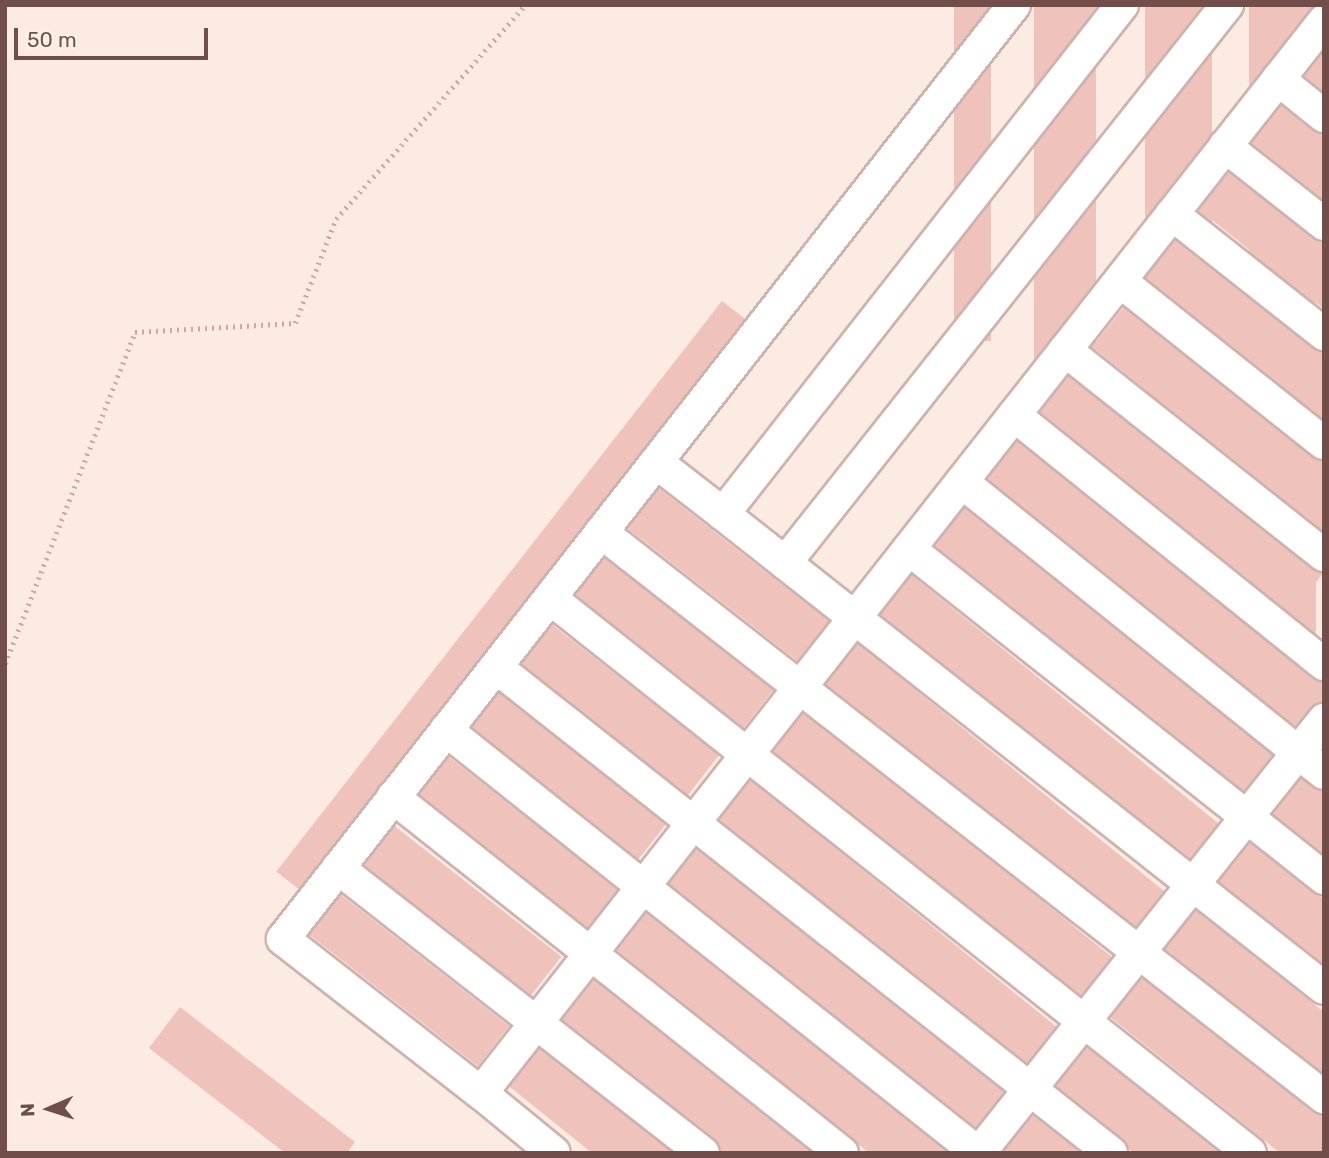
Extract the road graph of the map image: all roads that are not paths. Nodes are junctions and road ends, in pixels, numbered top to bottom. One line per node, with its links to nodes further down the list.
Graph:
1 (1014, 5): 15 (lane)
2 (1122, 5): 17 (lane)
3 (1227, 5): 21 (lane)
4 (1324, 20): 5 (lane)
5 (1278, 79): 6 (lane); 7 (lane)
6 (1324, 116)
7 (1225, 146): 8 (lane); 9 (lane)
8 (1172, 214): 10 (lane); 11 (lane)
9 (1324, 224)
10 (1119, 281): 12 (lane); 14 (lane)
11 (1324, 334)
12 (1065, 350): 13 (lane); 20 (lane)
13 (1014, 415): 16 (lane); 24 (lane)
14 (1324, 443)
15 (656, 462): 17 (lane); 18 (lane)
16 (961, 482): 19 (lane); 29 (lane)
17 (723, 514): 21 (lane)
18 (601, 532): 22 (lane); 26 (lane)
19 (909, 549): 23 (lane); 33 (lane)
20 (1324, 555)
21 (785, 563): 23 (lane)
22 (550, 598): 25 (lane); 30 (lane)
23 (855, 618): 26 (lane); 37 (lane)
24 (1324, 664)
25 (496, 667): 28 (lane); 34 (lane)
26 (801, 686): 30 (lane); 40 (lane)
27 (1324, 720): 29 (lane)
28 (446, 730): 32 (lane); 38 (lane)
29 (1298, 752): 31 (lane); 33 (lane)
30 (747, 754): 34 (lane); 42 (lane)
31 (1324, 773)
32 (393, 797): 35 (lane); 39 (lane)
33 (1247, 817): 36 (lane); 37 (lane)
34 (694, 822): 38 (lane); 44 (lane)
35 (338, 868): 43 (lane); 45 (lane)
36 (1324, 878)
37 (1193, 885): 40 (lane); 41 (lane)
38 (644, 886): 39 (lane); 50 (lane)
39 (590, 954): 43 (lane); 49 (lane)
40 (1138, 954): 42 (lane); 46 (lane)
41 (1324, 988)
42 (1084, 1022): 44 (lane); 52 (lane)
43 (536, 1023): 45 (lane); 48 (lane)
44 (1030, 1089): 50 (lane); 51 (lane)
45 (481, 1093): 47 (lane)
46 (1324, 1097)
47 (554, 1153)
48 (703, 1153)
49 (842, 1153)
50 (979, 1153)
51 (1111, 1153)
52 (1250, 1153)

